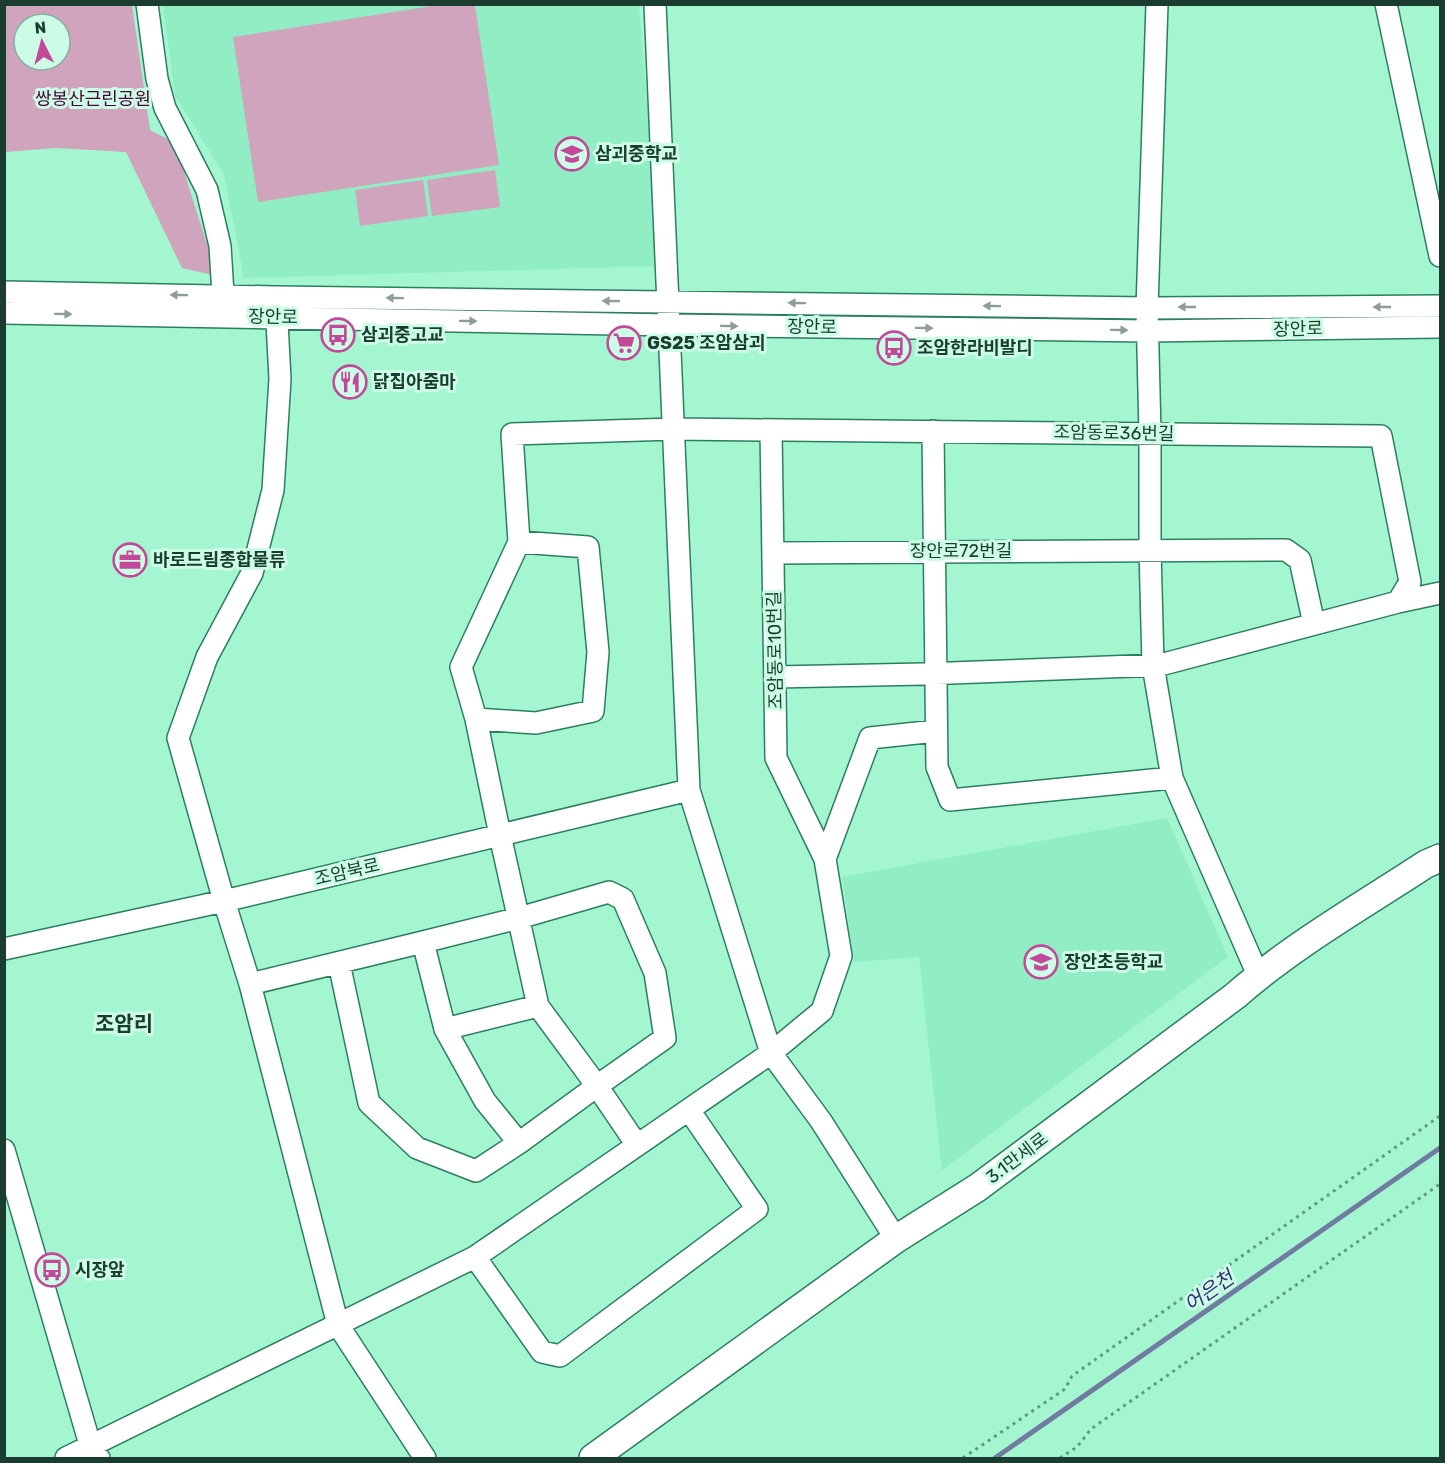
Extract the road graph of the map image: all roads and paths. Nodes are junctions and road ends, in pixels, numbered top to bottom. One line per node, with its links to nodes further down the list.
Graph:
1 (147, 4): 9 (street)
2 (656, 4): 8 (street)
3 (1157, 4): 12 (street)
4 (1386, 4): 5 (street)
5 (1432, 177): 6 (street)
6 (1440, 256)
7 (4, 292): 9 (street, 장안로, one-way to 7)
8 (669, 301): 11 (street, 장안로, one-way to 11); 12 (street, 장안로, one-way to 8); 14 (street)
9 (224, 306): 11 (street, 장안로); 13 (street, 장안로, one-way to 9)
10 (1440, 306): 12 (street, 장안로, one-way to 12)
11 (276, 307): 14 (street, 장안로, one-way to 14); 38 (street)
12 (1148, 308): 16 (street)
13 (4, 313)
14 (670, 325): 16 (street, 장안로, one-way to 16); 17 (street)
15 (1440, 327): 16 (street, 장안로)
16 (1148, 331): 20 (street)
17 (674, 429): 18 (street, 조암동로36번길); 21 (street, 조암동로36번길); 34 (street)
18 (771, 430): 19 (street, 조암동로36번길); 24 (street, 조암동로10번길)
19 (933, 431): 20 (street, 조암동로36번길); 23 (street)
20 (1150, 434): 22 (street); 26 (street, 조암동로36번길)
21 (519, 542): 31 (street); 31 (street)
22 (1150, 550): 23 (street, 장안로72번길); 27 (street, 장안로72번길); 28 (street)
23 (934, 551): 24 (street, 장안로72번길); 29 (street)
24 (773, 553): 30 (street, 조암동로10번길)
25 (1440, 593): 26 (street)
26 (1398, 602): 27 (street)
27 (1314, 624): 28 (street)
28 (1153, 665): 29 (street); 33 (street)
29 (935, 674): 30 (street); 32 (street)
30 (775, 677): 37 (street, 조암동로10번길)
31 (477, 719): 35 (street)
32 (936, 731): 33 (street); 37 (street, 조암동로10번길)
33 (1172, 778): 43 (street)
34 (689, 790): 35 (street, 조암북로); 47 (street)
35 (500, 835): 38 (street, 조암북로); 39 (street)
36 (1440, 858): 43 (main road, 3.1만세로)
37 (825, 859): 47 (street, 조암동로10번길)
38 (224, 901): 41 (street, 조암북로); 44 (street)
39 (519, 918): 40 (street); 45 (street); 48 (street)
40 (423, 942): 42 (street); 46 (street)
41 (4, 949)
42 (339, 963): 44 (street); 51 (street)
43 (1258, 975): 55 (main road, 3.1만세로)
44 (250, 984): 57 (street)
45 (538, 1006): 46 (street); 48 (street)
46 (445, 1029): 51 (street)
47 (771, 1053): 49 (street, 조암동로10번길); 55 (street)
48 (597, 1086): 51 (street); 52 (street)
49 (689, 1110): 52 (street, 조암동로10번길); 56 (street)
50 (1440, 1116): 62 (path)
51 (519, 1143)
52 (637, 1145): 56 (street, 조암동로10번길)
53 (4, 1150): 58 (street)
54 (1440, 1184): 63 (path)
55 (896, 1239): 61 (main road, 3.1만세로)
56 (475, 1257): 57 (street, 조암동로10번길)
57 (338, 1325): 58 (street, 조암동로10번길); 60 (street)
58 (95, 1453): 59 (street, 조암동로10번길)
59 (66, 1458)
60 (425, 1458)
61 (593, 1458)
62 (963, 1458)
63 (1060, 1458)

